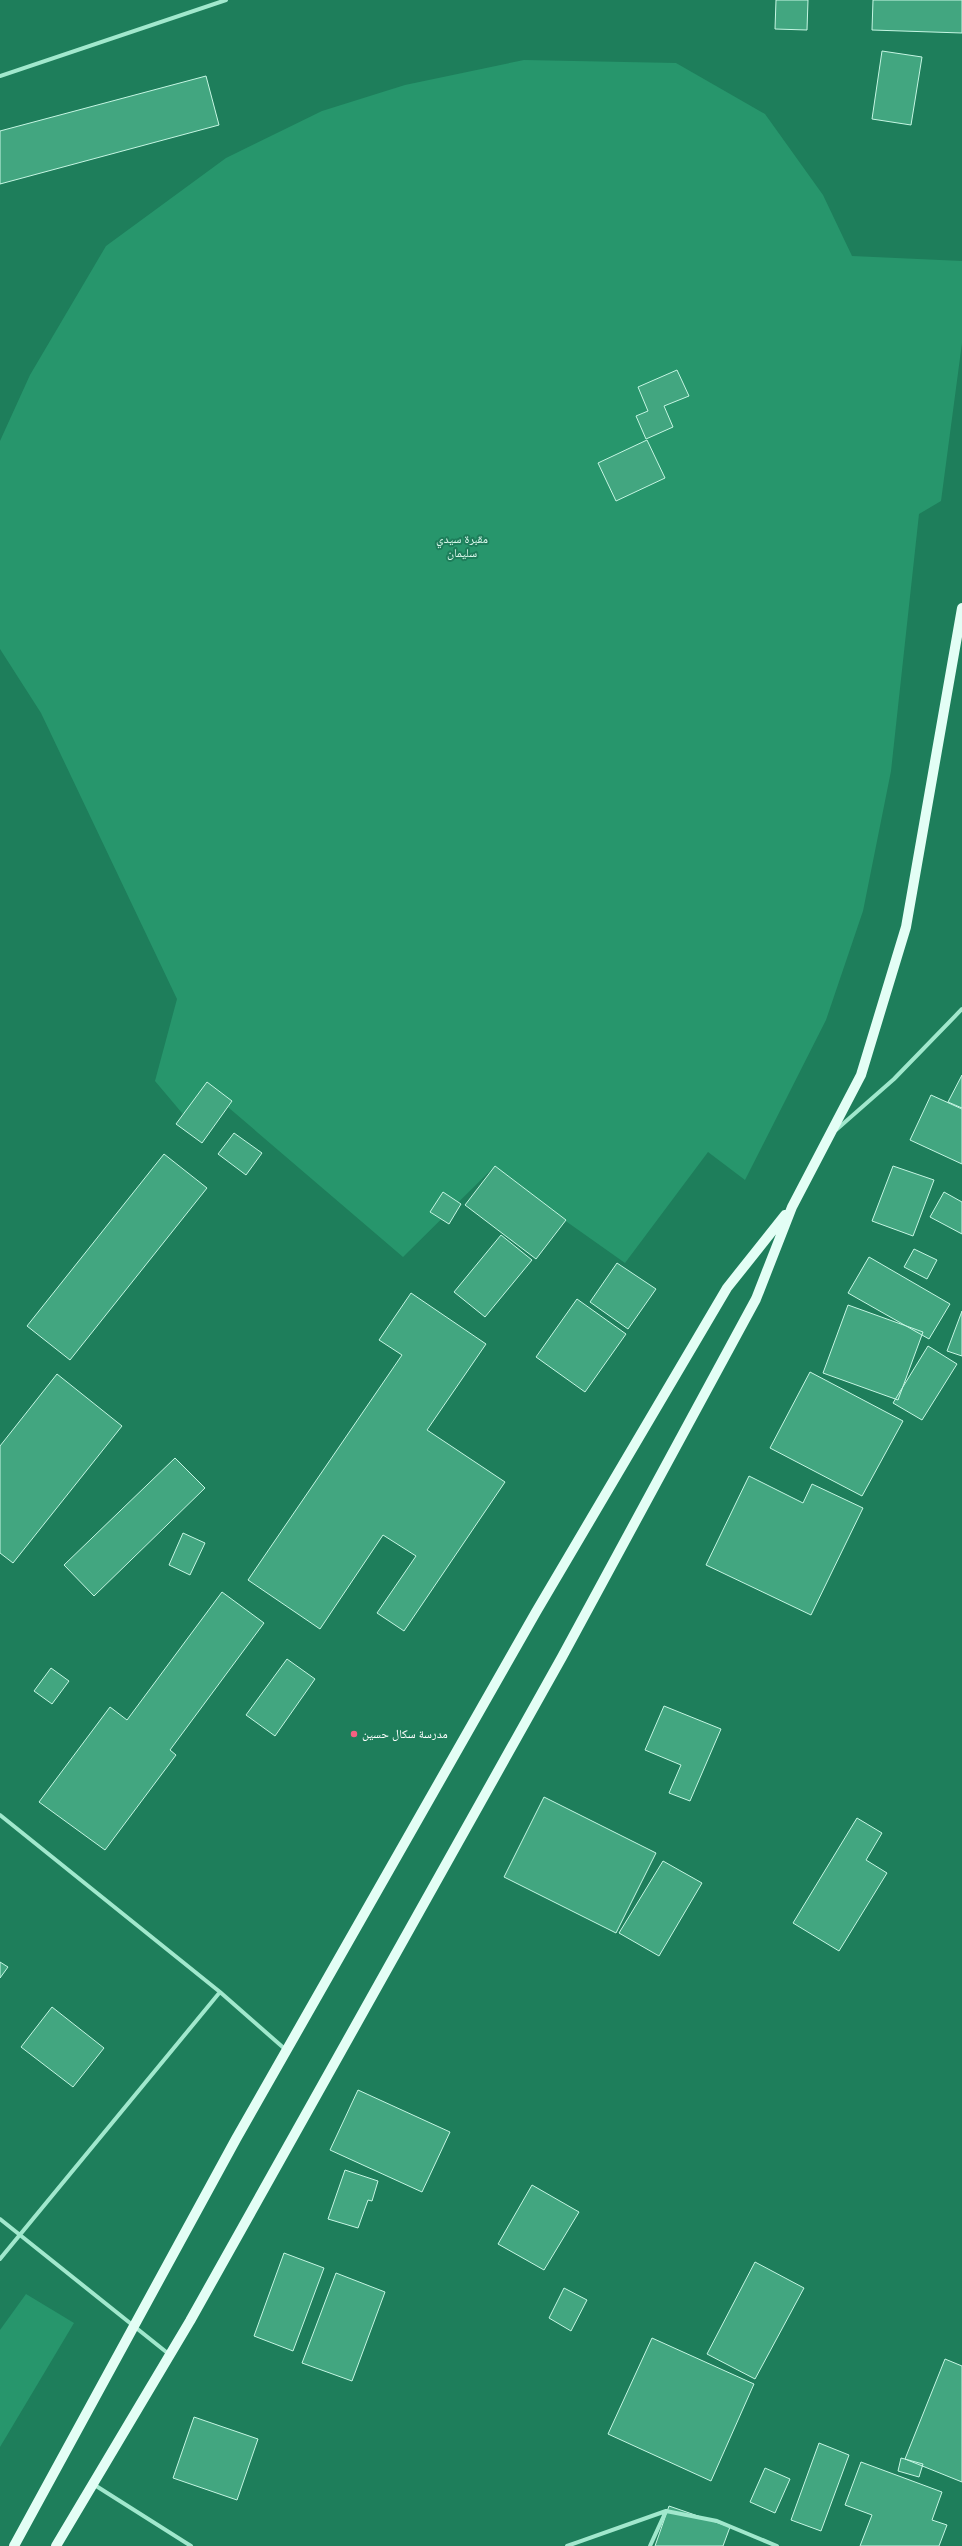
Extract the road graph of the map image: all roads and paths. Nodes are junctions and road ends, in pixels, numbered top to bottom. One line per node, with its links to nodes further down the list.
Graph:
1 (226, 0): 2 (street)
2 (0, 76)
3 (962, 608): 5 (main road)
4 (962, 1009): 5 (street)
5 (829, 1136): 6 (main road)
6 (792, 1207): 9 (main road); 14 (main road)
7 (0, 1815): 8 (street)
8 (220, 1992): 9 (street); 11 (street)
9 (287, 2050): 13 (main road)
10 (0, 2218): 11 (street)
11 (19, 2233): 12 (street); 13 (street)
12 (0, 2259)
13 (133, 2326): 14 (street); 17 (main road)
14 (170, 2355): 15 (main road)
15 (92, 2484): 18 (main road); 19 (street)
16 (666, 2511): 20 (street); 21 (street); 22 (street)
17 (14, 2546)
18 (56, 2546)
19 (191, 2546)
20 (567, 2546)
21 (650, 2546)
22 (777, 2546)

